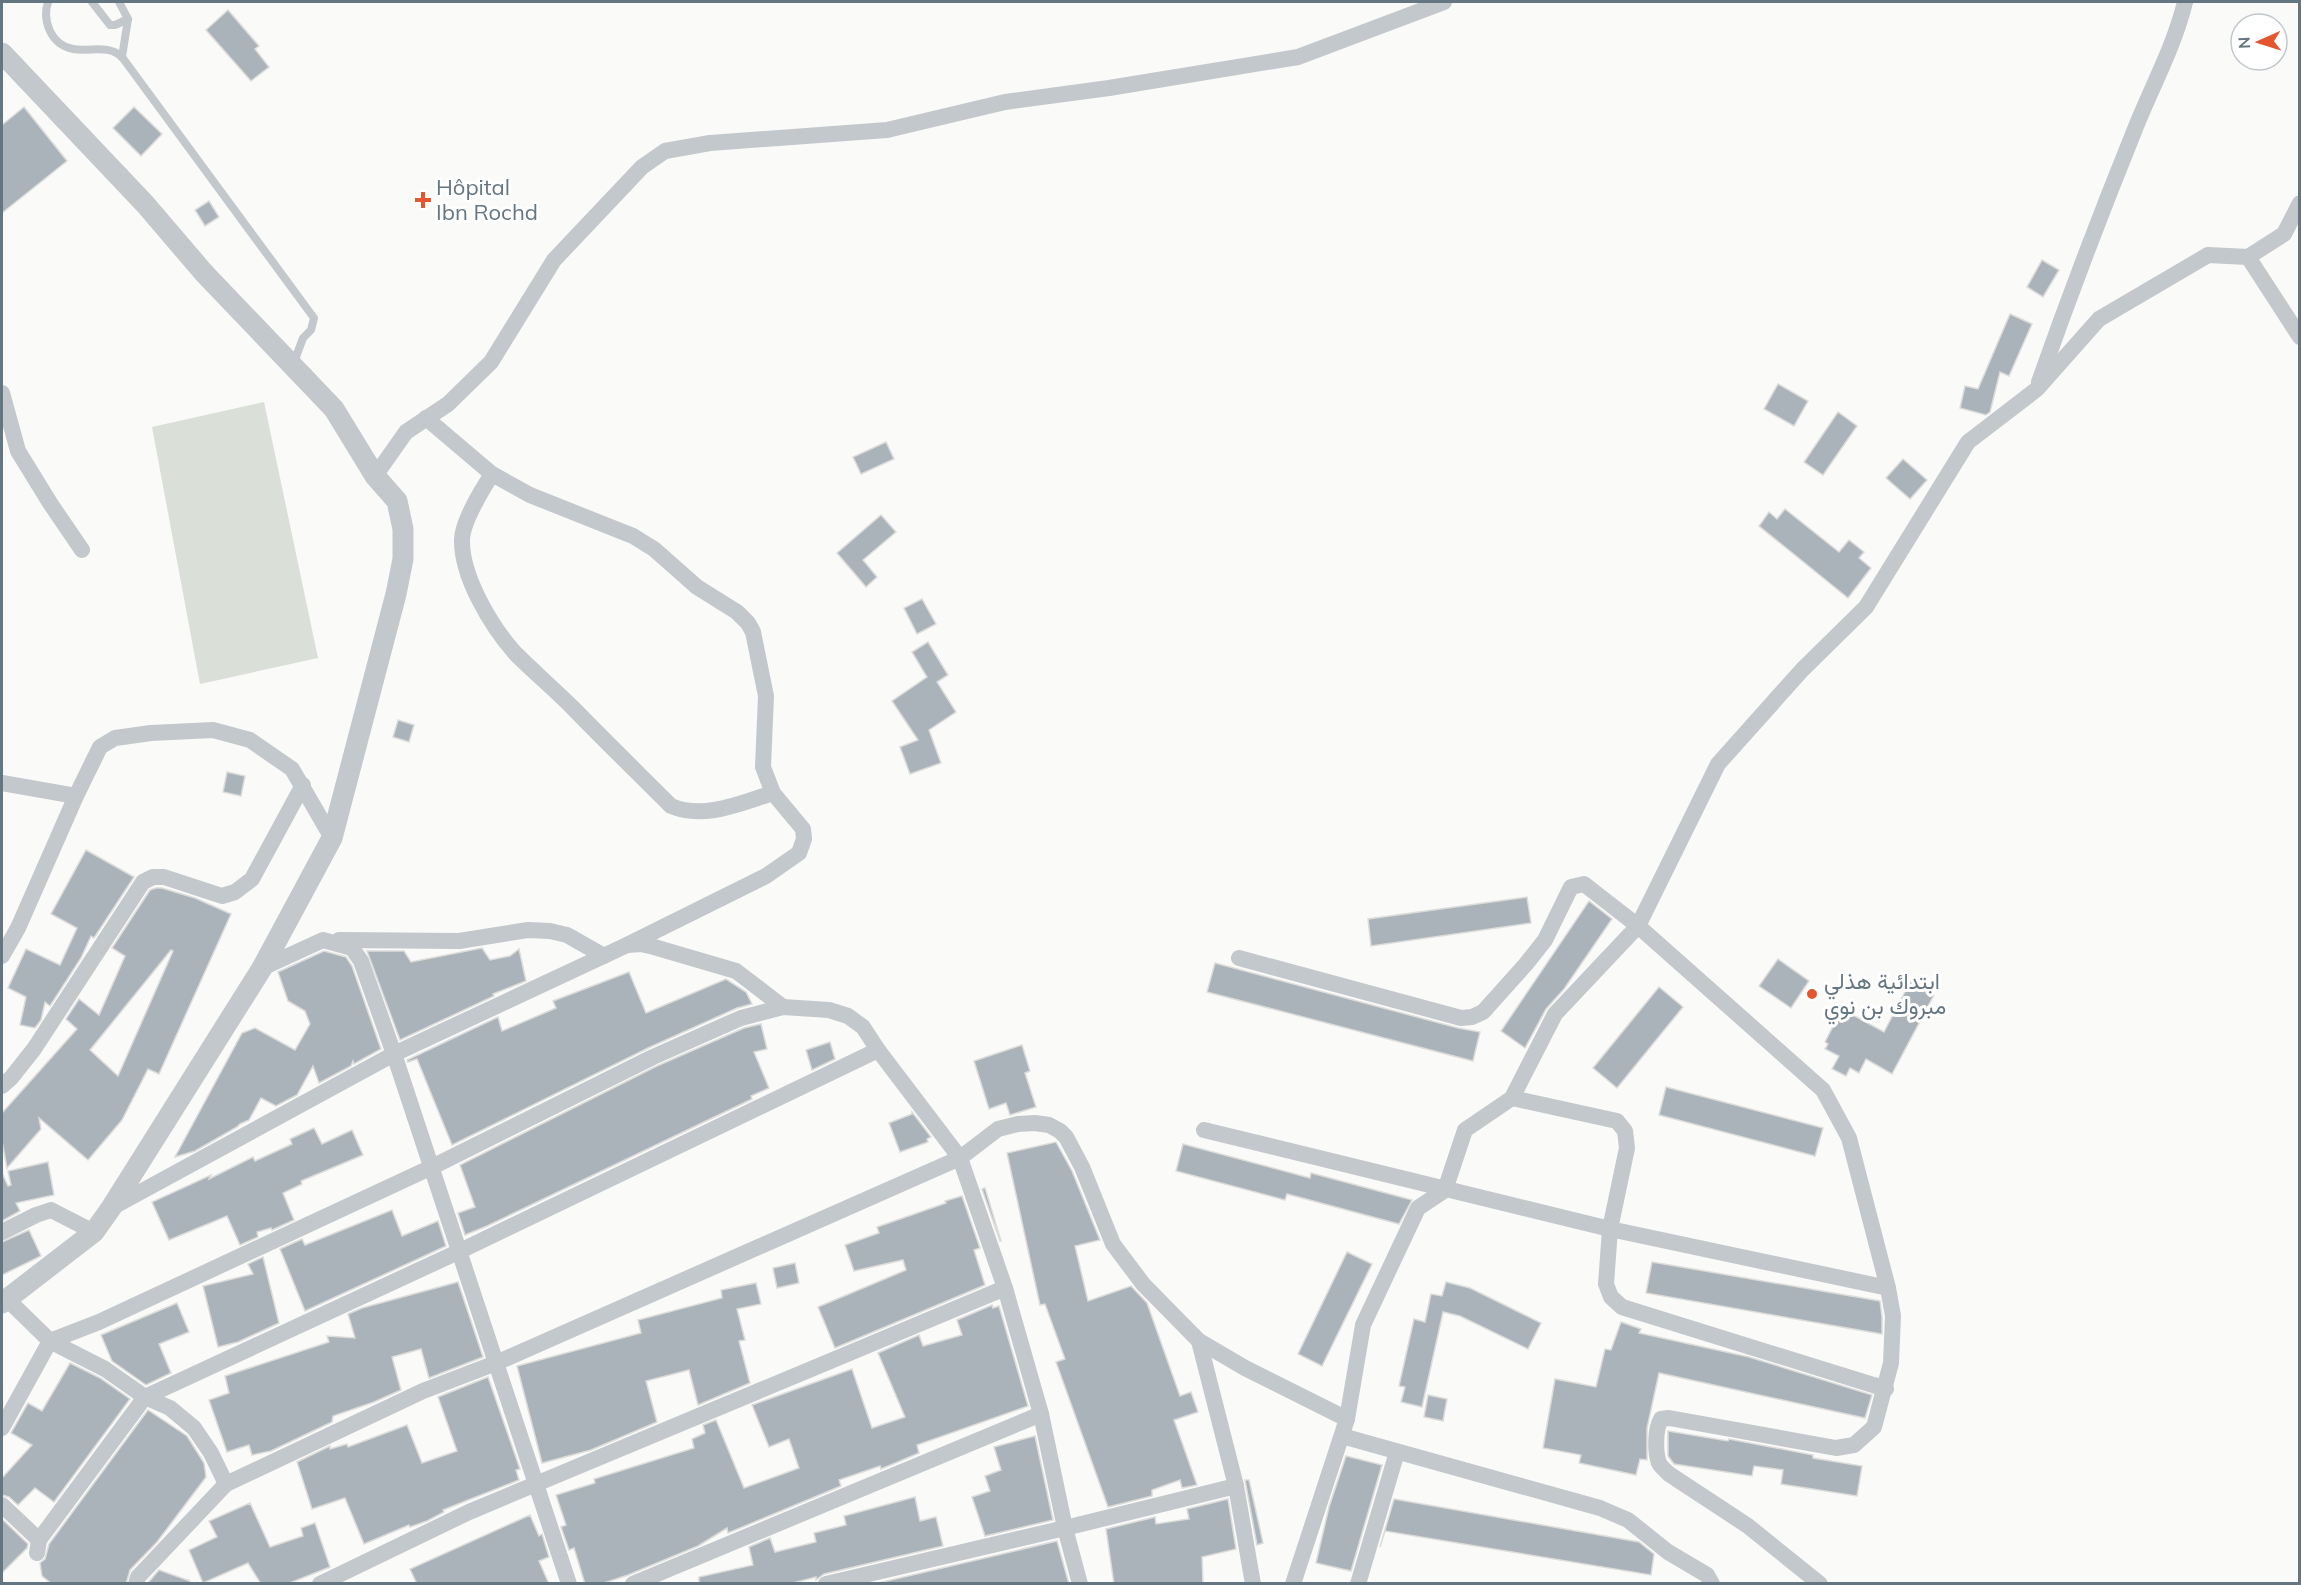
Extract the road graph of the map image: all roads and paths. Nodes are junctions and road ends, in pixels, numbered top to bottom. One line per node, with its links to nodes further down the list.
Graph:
1 (48, 2): 8 (lane)
2 (92, 2): 6 (lane)
3 (119, 2): 6 (lane)
4 (1444, 2): 16 (street)
5 (2185, 2): 14 (street)
6 (128, 19): 8 (lane)
7 (2, 53): 13 (street)
8 (122, 57): 13 (lane)
9 (2300, 203): 10 (street)
10 (2292, 231): 11 (street)
11 (2248, 257): 12 (street); 14 (street)
12 (2300, 337)
13 (293, 365): 18 (street)
14 (2037, 389): 25 (street)
15 (2, 393): 19 (street)
16 (426, 418): 17 (street); 18 (street)
17 (492, 474): 22 (street); 22 (street)
18 (375, 476): 24 (street)
19 (82, 550)
20 (2, 783): 23 (street)
21 (303, 785): 23 (street); 24 (street); 35 (street)
22 (773, 793): 27 (street)
23 (76, 796): 28 (street)
24 (332, 838): 31 (street)
25 (1638, 926): 30 (street); 36 (street); 47 (street)
26 (323, 940): 29 (street); 31 (street); 34 (street)
27 (627, 945): 29 (street); 32 (street)
28 (2, 956)
29 (604, 956): 34 (street)
30 (1239, 958)
31 (262, 968): 41 (street)
32 (783, 1007): 33 (street); 39 (street)
33 (878, 1050): 38 (street); 45 (street)
34 (394, 1054): 39 (street); 41 (street)
35 (2, 1086)
36 (1512, 1098): 40 (street); 42 (street)
37 (1204, 1130): 40 (street)
38 (960, 1158): 46 (street); 50 (street); 51 (street)
39 (432, 1167): 45 (street); 49 (street)
40 (1445, 1190): 42 (street); 55 (street)
41 (111, 1208): 44 (street)
42 (1610, 1229): 47 (street); 52 (street)
43 (2, 1232): 44 (street)
44 (94, 1232): 48 (street)
45 (458, 1252): 51 (street); 53 (street)
46 (1005, 1288): 54 (street); 60 (street)
47 (1888, 1288): 52 (street)
48 (5, 1301): 49 (street)
49 (50, 1341): 53 (street); 56 (street)
50 (1199, 1341): 55 (street); 61 (street)
51 (496, 1363): 59 (street); 60 (street)
52 (1886, 1389): 75 (street)
53 (145, 1397): 59 (street); 62 (street)
54 (1041, 1414): 63 (street); 68 (street)
55 (1347, 1419): 57 (street)
56 (2, 1428)
57 (1342, 1436): 58 (street); 72 (street)
58 (1397, 1452): 64 (street); 73 (street)
59 (226, 1484): 65 (street)
60 (535, 1484): 66 (street); 67 (street)
61 (1236, 1486): 63 (street); 71 (street)
62 (2, 1504)
63 (1065, 1528): 69 (street); 70 (street)
64 (1710, 1580): 74 (street)
65 (135, 1584)
66 (320, 1584)
67 (569, 1584)
68 (633, 1584)
69 (826, 1584)
70 (1080, 1584)
71 (1253, 1584)
72 (1293, 1584)
73 (1358, 1584)
74 (1724, 1584)
75 (1820, 1584)

